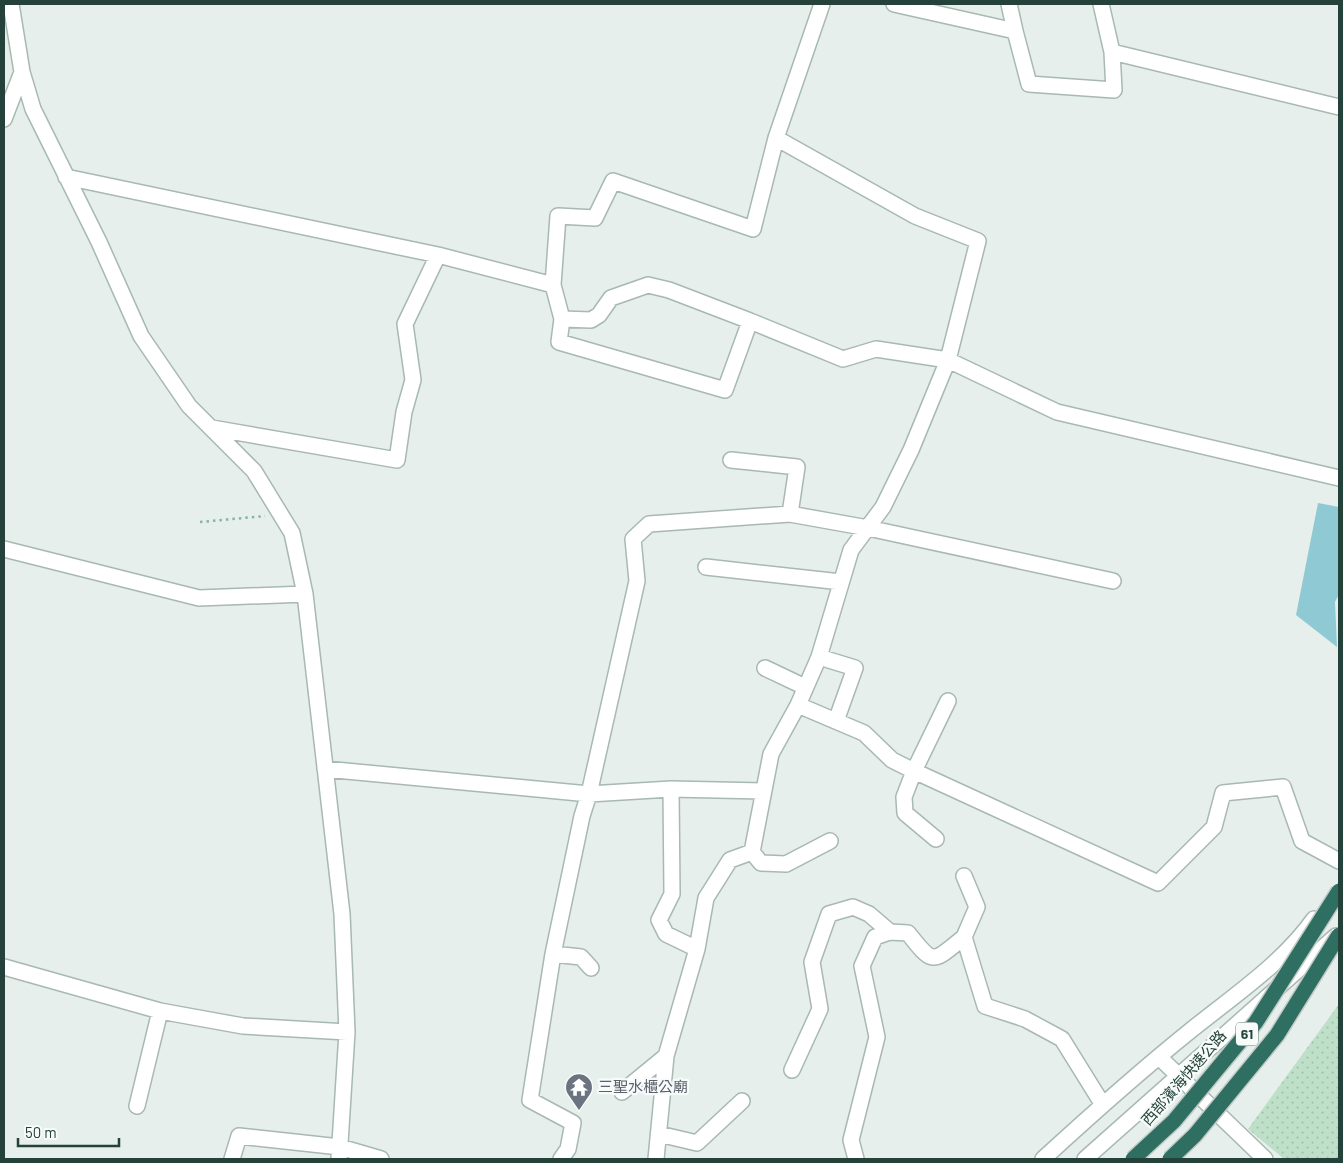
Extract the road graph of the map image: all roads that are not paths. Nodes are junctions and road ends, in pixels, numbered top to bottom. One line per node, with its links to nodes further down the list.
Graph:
1 (11, 4): 8 (street)
2 (822, 4): 11 (street)
3 (894, 4): 6 (street)
4 (1009, 4): 6 (street)
5 (1101, 4): 7 (street)
6 (1015, 31): 7 (street)
7 (1112, 52): 9 (street)
8 (22, 72): 10 (street); 12 (street)
9 (1339, 107)
10 (4, 119)
11 (776, 138): 14 (street); 17 (street)
12 (66, 177): 13 (street); 18 (street)
13 (438, 255): 14 (street); 18 (street)
14 (553, 285): 15 (street)
15 (562, 319): 16 (street); 16 (street)
16 (750, 321): 17 (street)
17 (948, 360): 20 (street); 22 (street)
18 (212, 428): 27 (street)
19 (731, 460): 21 (street)
20 (1339, 478)
21 (790, 514): 22 (street); 38 (street)
22 (868, 528): 25 (street); 26 (street)
23 (4, 549): 27 (street)
24 (706, 567): 26 (street)
25 (1113, 581)
26 (841, 582): 28 (street)
27 (305, 594): 34 (street)
28 (819, 657): 30 (street); 33 (street)
29 (765, 668): 30 (street)
30 (806, 688): 32 (street)
31 (948, 701): 35 (street)
32 (798, 705): 33 (street); 37 (street)
33 (836, 721): 35 (street)
34 (325, 769): 38 (street); 54 (street)
35 (914, 772): 39 (street); 42 (street)
36 (671, 789): 37 (street); 38 (street); 49 (street)
37 (763, 791): 41 (street)
38 (589, 794): 50 (street)
39 (936, 839)
40 (830, 841): 41 (street)
41 (752, 852): 49 (street)
42 (1339, 861)
43 (964, 876): 48 (street)
44 (1339, 880): 56 (street)
45 (1339, 891): 72 (highway, 西部濱海快速公路 / 61, bridge)
46 (890, 932): 48 (street); 57 (street); 69 (street)
47 (1339, 934): 58 (street); 73 (highway, 61, bridge)
48 (964, 937): 61 (street)
49 (697, 949): 55 (street)
50 (554, 954): 52 (street); 67 (street)
51 (4, 967): 53 (street)
52 (591, 968)
53 (160, 1011): 54 (street); 62 (street)
54 (348, 1032): 64 (street)
55 (666, 1056): 59 (street); 63 (street)
56 (1158, 1057): 58 (street); 61 (street)
57 (792, 1070)
58 (1179, 1078): 71 (street); 74 (street)
59 (622, 1092)
60 (742, 1101): 63 (street)
61 (1103, 1105): 70 (street)
62 (137, 1106)
63 (659, 1134): 68 (street)
64 (340, 1153): 65 (street); 66 (street)
65 (232, 1159)
66 (381, 1159)
67 (561, 1159)
68 (656, 1159)
69 (856, 1159)
70 (1043, 1159)
71 (1085, 1159)
72 (1133, 1159)
73 (1170, 1159)
74 (1265, 1159)

